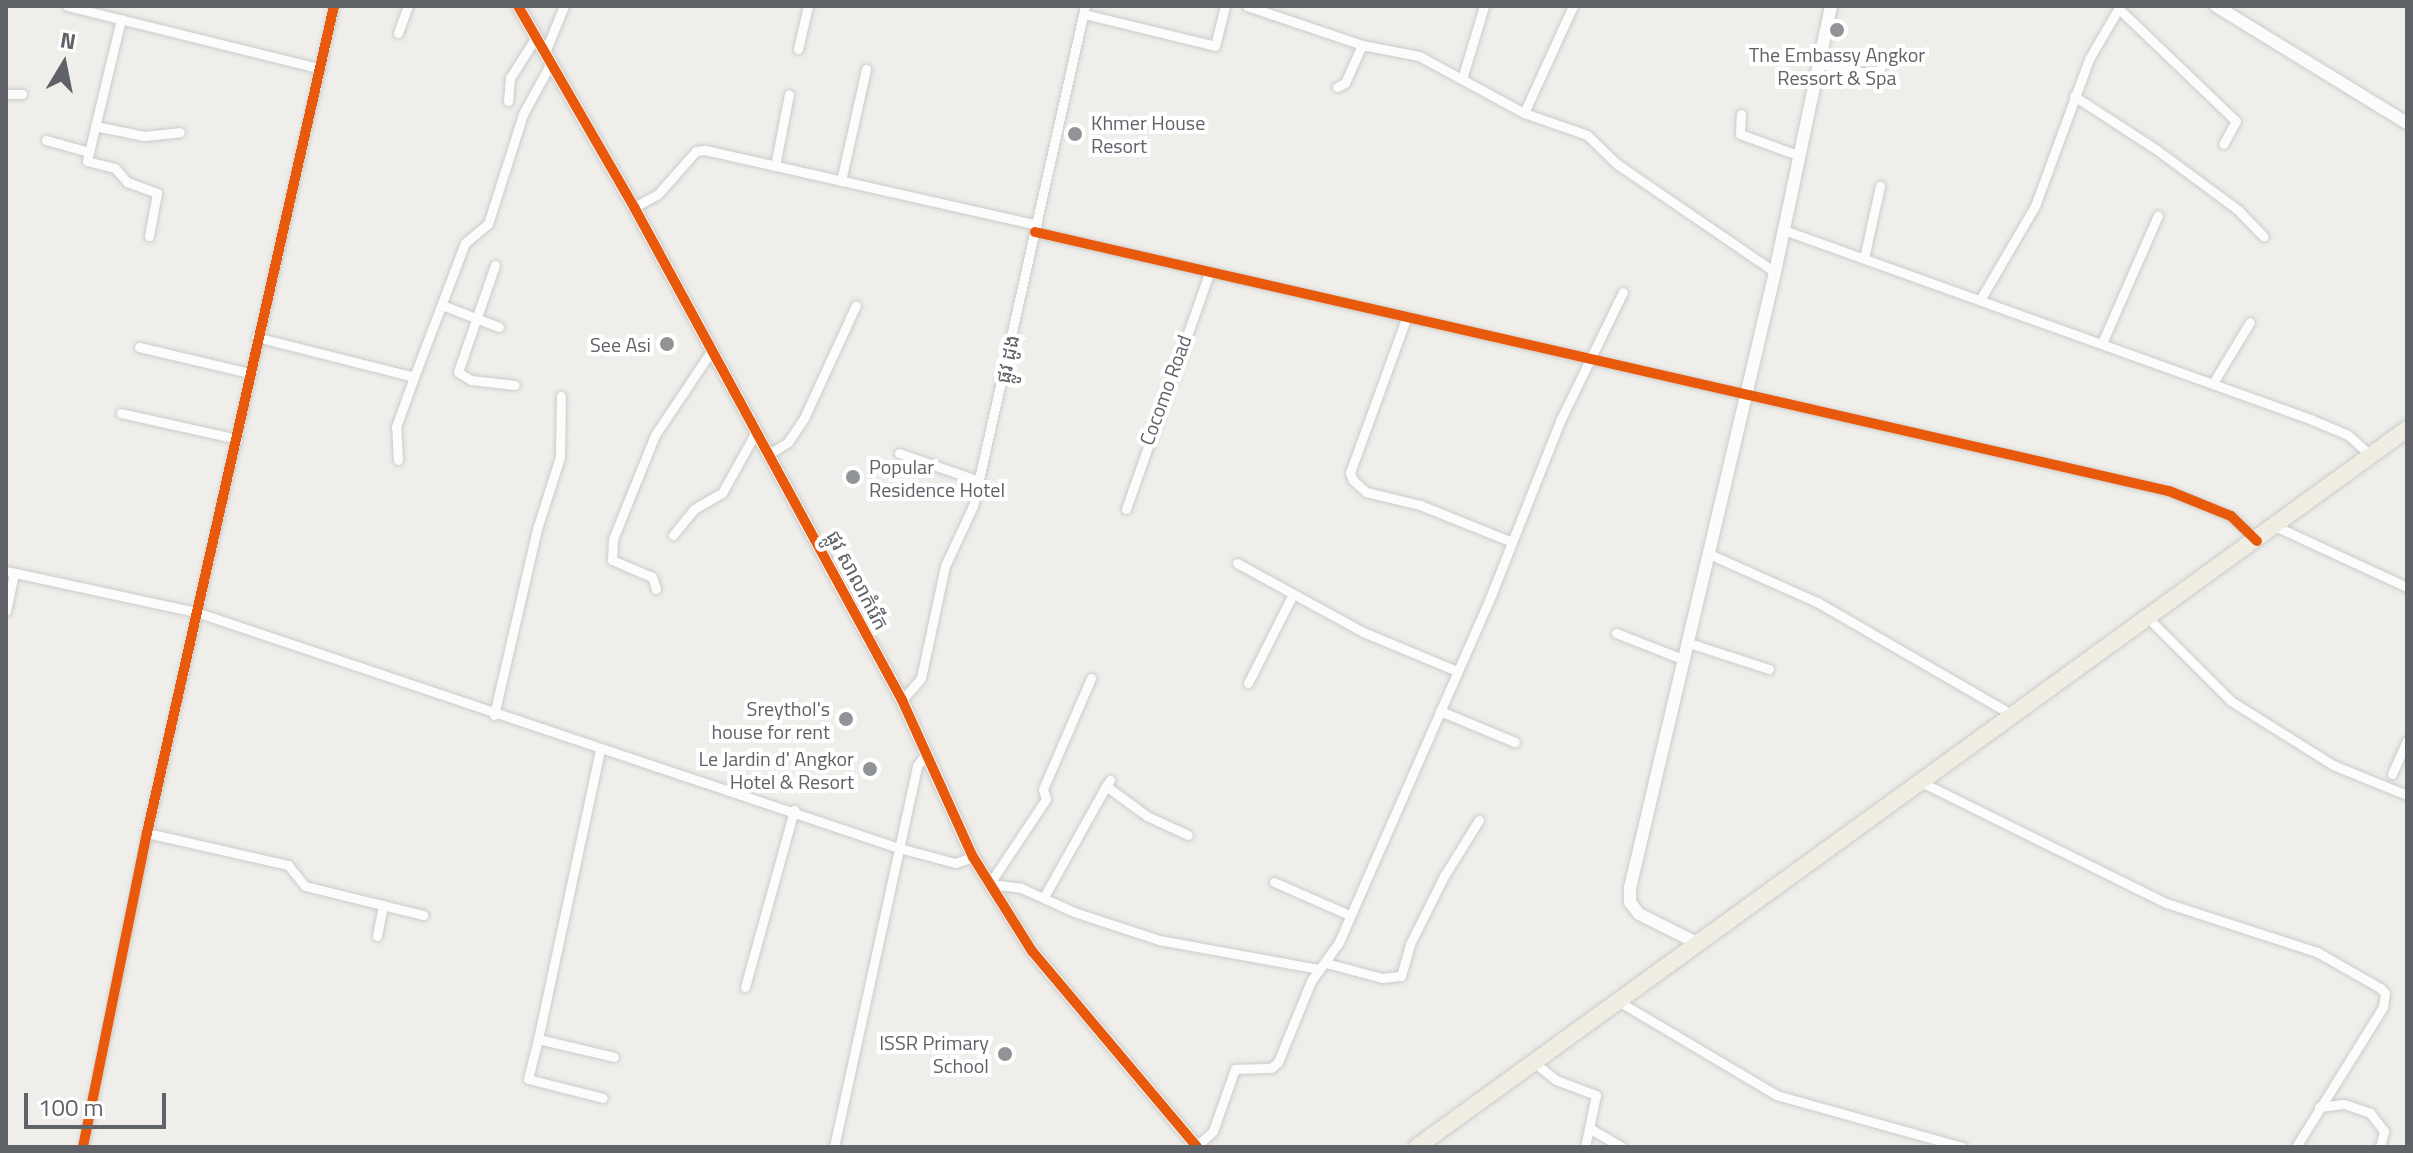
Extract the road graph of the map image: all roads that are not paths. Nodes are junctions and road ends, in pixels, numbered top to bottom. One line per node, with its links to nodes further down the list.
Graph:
1 (334, 6): 24 (street)
2 (408, 6): 17 (street)
3 (518, 6): 18 (street, ផ្លូវ សាលាកំរើក)
4 (564, 6): 21 (street)
5 (808, 6): 20 (street)
6 (1225, 6): 15 (street)
7 (1247, 6): 14 (street)
8 (1484, 6): 26 (street)
9 (1573, 6): 33 (street)
10 (1831, 6): 23 (street)
11 (2216, 6): 35 (street)
12 (74, 7): 16 (street)
13 (2119, 7): 31 (street); 39 (street)
14 (1280, 9): 19 (street)
15 (1084, 10): 47 (street, ផ្លូវ ដូង)
16 (121, 19): 24 (street); 36 (street)
17 (398, 33)
18 (536, 37): 21 (street, ផ្លូវ សាលាកំរើក); 32 (street)
19 (1362, 45): 26 (street); 27 (street)
20 (798, 49)
21 (549, 56): 45 (street, ផ្លូវ សាលាកំរើក); 57 (street)
22 (1885, 58): 23 (street)
23 (1819, 64): 41 (street)
24 (318, 68): 63 (street)
25 (866, 69): 43 (street)
26 (1462, 79): 33 (street)
27 (1337, 87)
28 (6, 94): 29 (street)
29 (22, 94)
30 (789, 94): 42 (street)
31 (2074, 96): 50 (street); 56 (street)
32 (508, 101)
33 (1524, 113): 53 (street)
34 (1741, 114): 41 (street)
35 (2407, 123)
36 (95, 126): 37 (street); 40 (street)
37 (180, 132)
38 (46, 140): 40 (street)
39 (2223, 144)
40 (89, 152): 49 (street)
41 (1800, 156): 48 (street)
42 (775, 166): 43 (street); 45 (street)
43 (841, 181): 47 (street)
44 (1880, 186): 51 (street)
45 (634, 207): 66 (street, ផ្លូវ សាលាកំរើក)
46 (2158, 215): 64 (street)
47 (1036, 228): 54 (street); 82 (street, ផ្លូវ ដូង)
48 (1784, 230): 51 (street); 53 (street)
49 (149, 236)
50 (2264, 237)
51 (1864, 258): 56 (street)
52 (495, 265): 60 (street)
53 (1775, 272): 72 (street)
54 (1209, 273): 59 (street); 83 (street, Cocomo Road)
55 (1623, 292): 67 (street)
56 (1980, 300): 64 (street)
57 (442, 305): 60 (street); 69 (street)
58 (856, 305): 79 (street)
59 (1407, 316): 67 (street); 87 (street)
60 (476, 319): 62 (street); 71 (street)
61 (2250, 322): 70 (street)
62 (499, 327)
63 (256, 337): 68 (street); 69 (street)
64 (2103, 341): 70 (street)
65 (139, 347): 68 (street)
66 (712, 350): 76 (street, ផ្លូវ សាលាកំរើក); 92 (street)
67 (1588, 358): 72 (street); 87 (street)
68 (250, 373): 77 (street)
69 (414, 377): 81 (street)
70 (2213, 383): 80 (street)
71 (515, 385)
72 (1746, 393): 86 (street); 88 (street)
73 (561, 396): 106 (street)
74 (121, 413): 77 (street)
75 (2407, 429): 80 (highway)
76 (757, 430): 79 (street, ផ្លូវ សាលាកំរើក); 85 (street)
77 (237, 439): 95 (street)
78 (899, 453): 82 (street)
79 (769, 454): 104 (street, ផ្លូវ សាលាកំរើក)
80 (2371, 456): 84 (highway)
81 (398, 460)
82 (979, 481): 104 (street, ផ្លូវ ដូង)
83 (1126, 509)
84 (2277, 527): 86 (highway); 91 (street)
85 (673, 535)
86 (2257, 541): 96 (highway)
87 (1512, 542): 101 (street)
88 (1709, 554): 98 (street); 107 (street)
89 (1237, 563): 93 (street)
90 (10, 572): 94 (street); 95 (street)
91 (2407, 587)
92 (656, 589)
93 (1293, 594): 101 (street); 103 (street)
94 (6, 611)
95 (196, 612): 106 (street); 117 (street)
96 (2149, 619): 107 (highway); 114 (street)
97 (1616, 633): 99 (street)
98 (1689, 643): 99 (street); 100 (street)
99 (1685, 660): 128 (street)
100 (1769, 669)
101 (1457, 671): 105 (street)
102 (1091, 678): 122 (street)
103 (1248, 683)
104 (905, 697): 111 (street, ផ្លូវ សាលាកំរើក)
105 (1440, 711): 109 (street); 126 (street)
106 (494, 715): 110 (street)
107 (2014, 716): 113 (highway)
108 (2407, 741): 112 (street)
109 (1515, 742)
110 (600, 750): 115 (street); 132 (street)
111 (927, 752): 119 (street); 120 (street, ផ្លូវ សាលាកំរើក)
112 (2392, 774)
113 (1923, 783): 128 (highway); 136 (street)
114 (2407, 795)
115 (794, 810): 119 (street); 130 (street)
116 (1479, 820): 129 (street)
117 (147, 833): 124 (street); 138 (street)
118 (1188, 835): 123 (street)
119 (899, 848): 120 (street); 139 (street)
120 (973, 857): 122 (street, ផ្លូវ សាលាកំរើក)
121 (1274, 882): 126 (street)
122 (990, 883): 123 (street); 140 (street, ផ្លូវ សាលាកំរើក)
123 (1044, 897): 129 (street)
124 (383, 905): 125 (street); 127 (street)
125 (423, 915)
126 (1349, 915): 129 (street)
127 (377, 936)
128 (1699, 944): 131 (highway)
129 (1323, 966): 140 (street)
130 (745, 987)
131 (1618, 1001): 134 (highway); 144 (street)
132 (538, 1039): 133 (street); 135 (street)
133 (614, 1057)
134 (1535, 1063): 137 (street); 141 (highway)
135 (603, 1098)
136 (2319, 1107): 145 (street); 146 (street)
137 (1589, 1128): 142 (street); 143 (street)
138 (83, 1147)
139 (834, 1147)
140 (1197, 1147)
141 (1417, 1147)
142 (1585, 1147)
143 (1622, 1147)
144 (1962, 1147)
145 (2296, 1147)
146 (2380, 1147)

